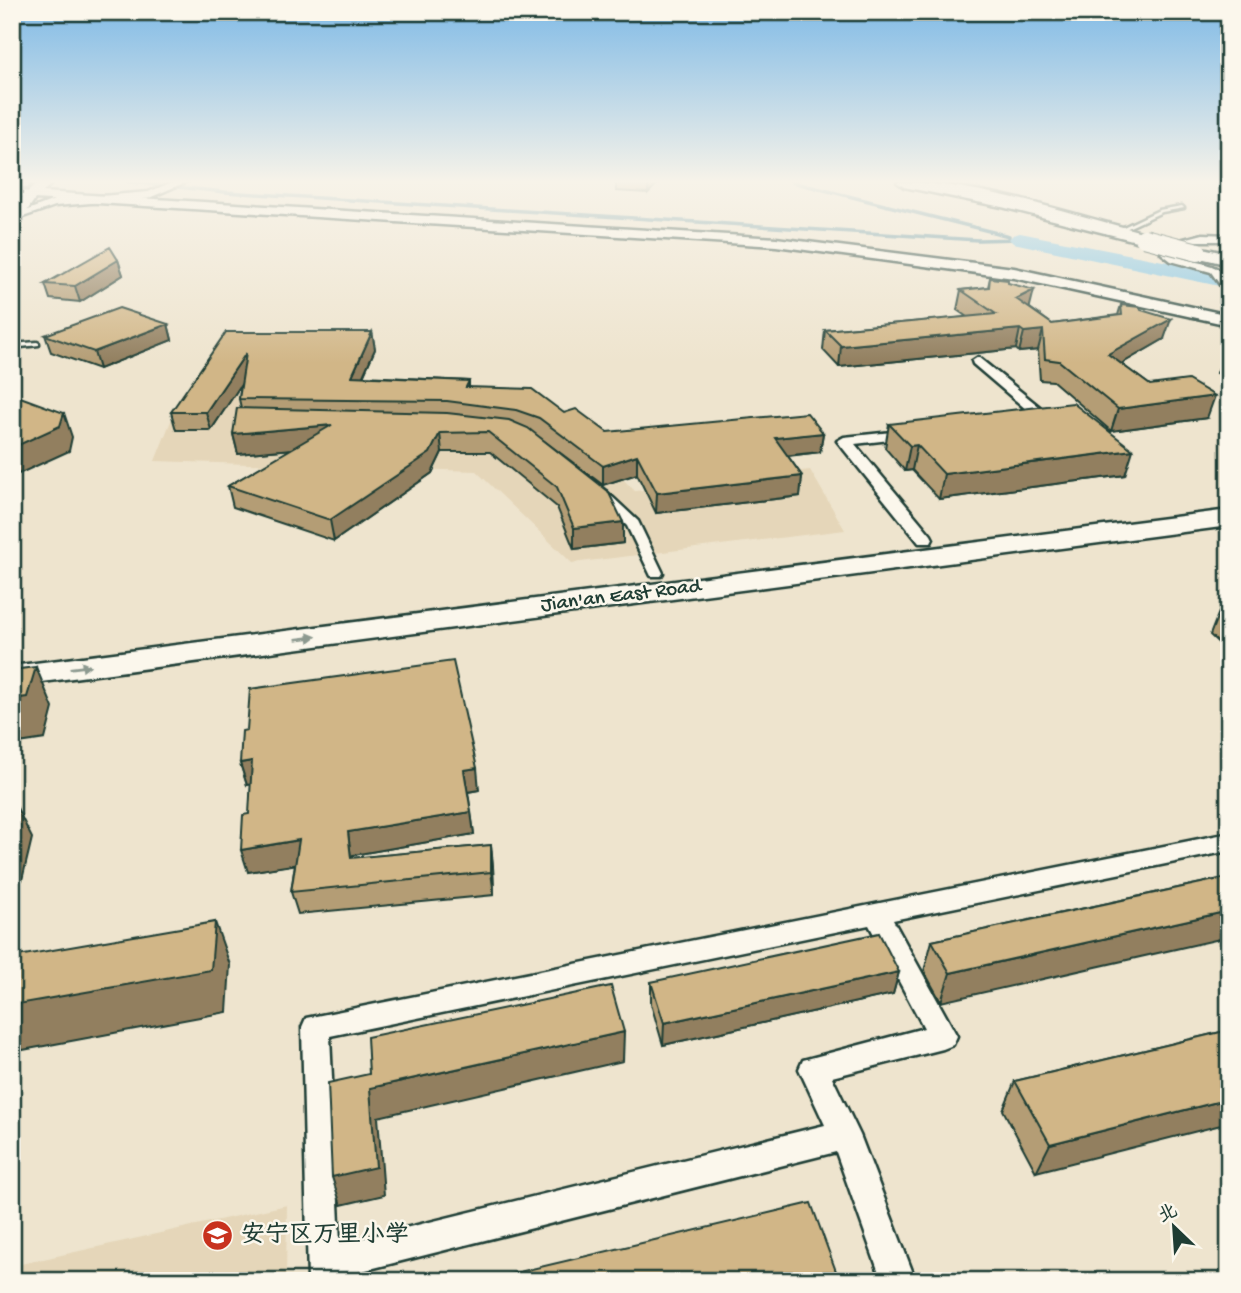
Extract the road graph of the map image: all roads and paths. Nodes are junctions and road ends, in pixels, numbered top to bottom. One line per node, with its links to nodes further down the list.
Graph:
1 (779, 242): 8 (main road)
2 (1176, 242): 4 (highway, bridge)
3 (1183, 242): 6 (street)
4 (1202, 249): 5 (highway); 6 (highway)
5 (1229, 252)
6 (1222, 265): 7 (street)
7 (1229, 290)
8 (1229, 320)
9 (37, 344): 10 (lane)
10 (12, 346)
11 (978, 361): 12 (street)
12 (1019, 422)
13 (925, 432): 17 (street)
14 (596, 490): 18 (street)
15 (1229, 500): 17 (main road, Jian'an East Road)
16 (1229, 518): 20 (main road, Jian'an East Road, one-way to 16)
17 (925, 539): 18 (main road, Jian'an East Road)
18 (656, 573): 19 (main road, Jian'an East Road)
19 (12, 654)
20 (12, 676)
21 (1229, 842): 22 (street)
22 (876, 914): 23 (street); 24 (street)
23 (845, 1135): 24 (street); 25 (street)
24 (325, 1272)
25 (899, 1281)

